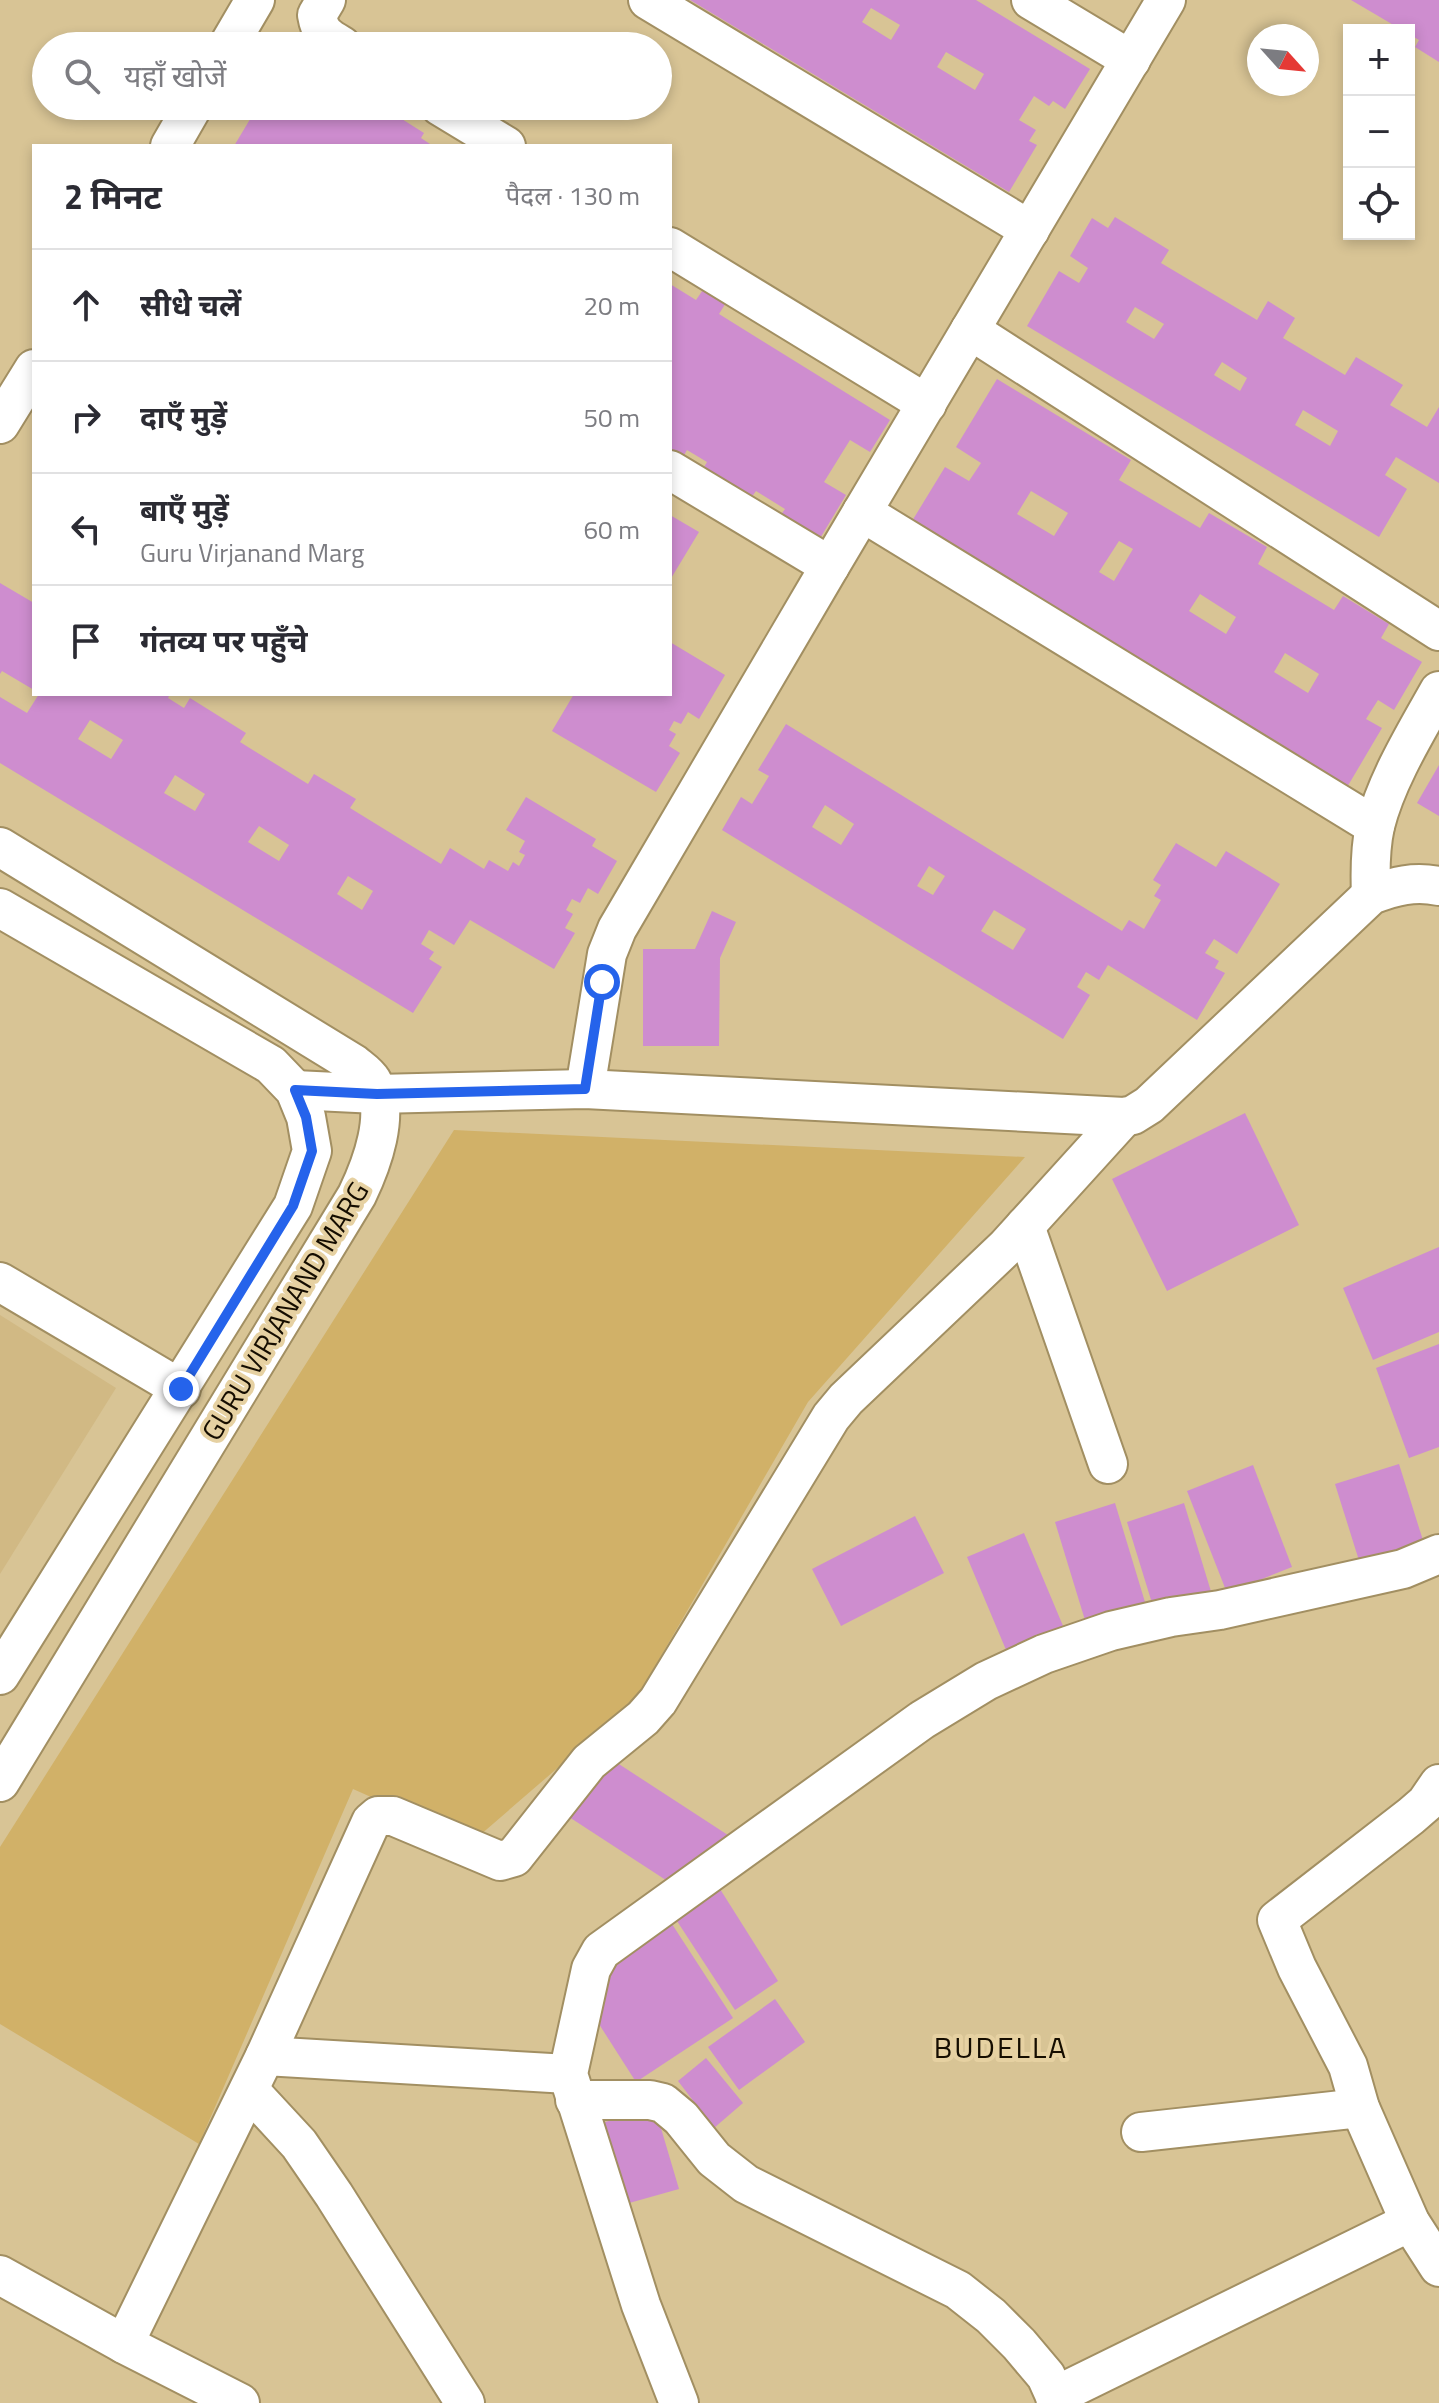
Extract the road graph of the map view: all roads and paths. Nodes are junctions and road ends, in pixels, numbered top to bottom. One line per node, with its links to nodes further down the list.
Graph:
1 (255, 0): 6 (street)
2 (326, 0): 7 (street)
3 (648, 0): 13 (street)
4 (1031, 0): 8 (street)
5 (1166, 0): 8 (street)
6 (236, 32)
7 (323, 32)
8 (1131, 60): 13 (street)
9 (185, 120): 11 (street)
10 (463, 120): 12 (street)
11 (171, 144)
12 (503, 144)
13 (1030, 230): 15 (street)
14 (672, 248): 17 (street)
15 (970, 330): 17 (street); 22 (street)
16 (32, 372): 18 (street)
17 (927, 404): 20 (street)
18 (0, 424)
19 (672, 471): 21 (street)
20 (862, 512): 21 (street); 24 (street)
21 (830, 566): 29 (street)
22 (1439, 631)
23 (1439, 691): 24 (street)
24 (1375, 826): 27 (street)
25 (0, 847): 31 (street)
26 (1439, 886): 27 (street)
27 (1371, 895): 32 (street)
28 (0, 908): 30 (street, GURU VIRJANAND MARG)
29 (585, 1089): 31 (street); 32 (street)
30 (295, 1090): 31 (street); 35 (street, GURU VIRJANAND MARG)
31 (377, 1094): 39 (street, GURU VIRJANAND MARG)
32 (1124, 1117): 33 (street)
33 (1025, 1226): 36 (street); 41 (street)
34 (1, 1285): 35 (street)
35 (181, 1389): 38 (street, GURU VIRJANAND MARG)
36 (1108, 1464)
37 (1433, 1567): 42 (street)
38 (0, 1675)
39 (0, 1782)
40 (1439, 1784): 44 (street)
41 (265, 2056): 42 (street); 43 (street)
42 (572, 2087): 50 (street); 53 (street)
43 (249, 2090): 49 (street); 52 (street)
44 (1360, 2108): 45 (street); 46 (street)
45 (1141, 2132)
46 (1410, 2222): 47 (street); 50 (street)
47 (1439, 2267)
48 (0, 2275): 49 (street)
49 (124, 2344): 51 (street)
50 (1056, 2400)
51 (240, 2403)
52 (465, 2403)
53 (679, 2403)

